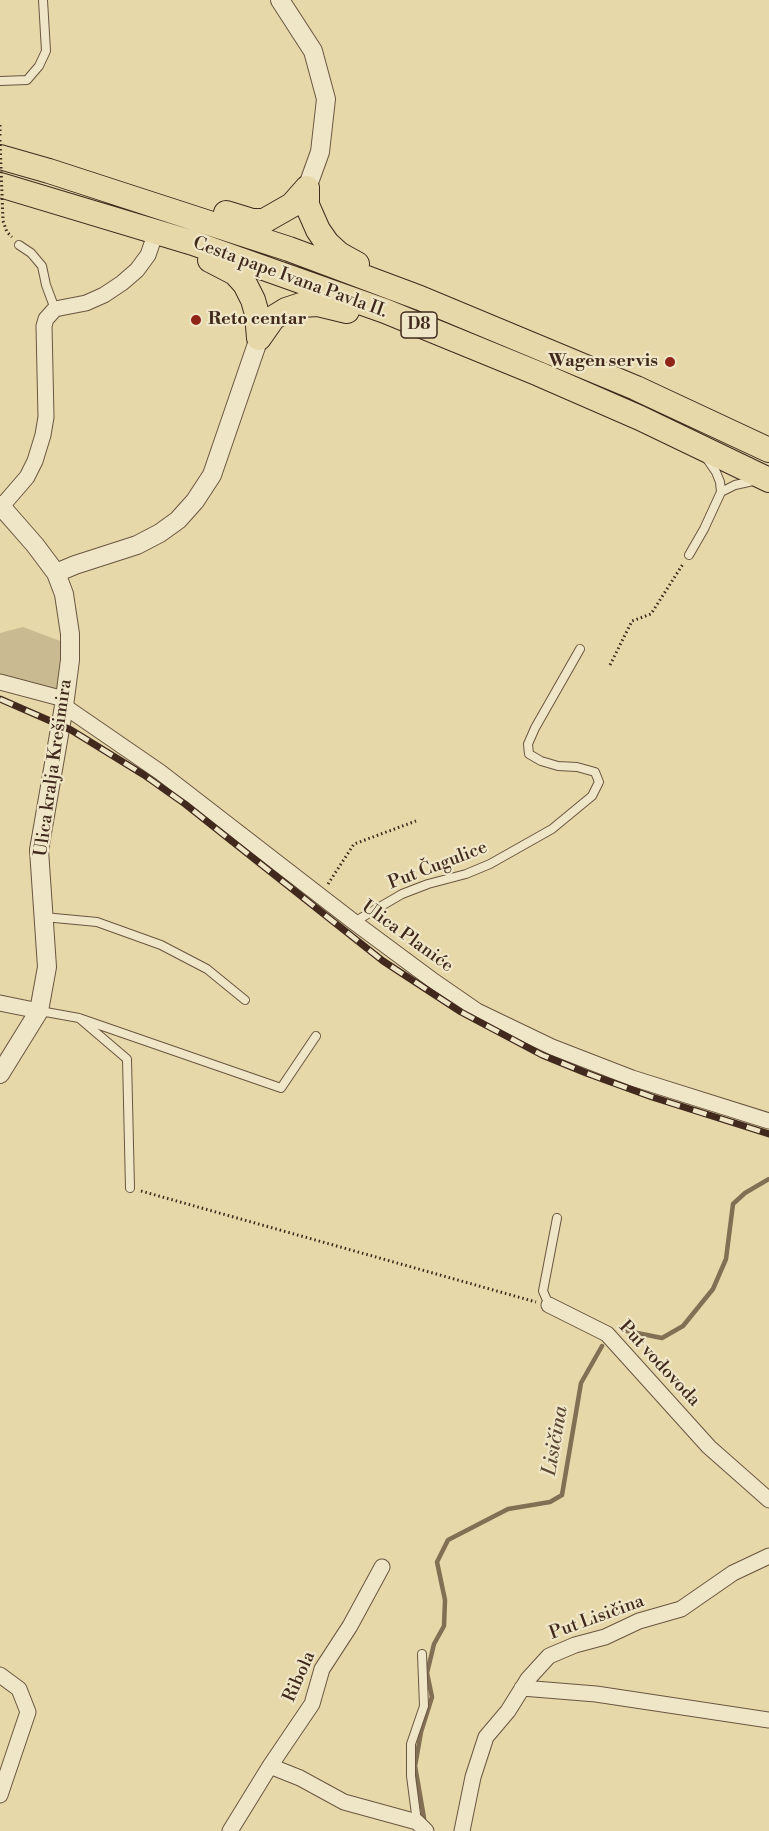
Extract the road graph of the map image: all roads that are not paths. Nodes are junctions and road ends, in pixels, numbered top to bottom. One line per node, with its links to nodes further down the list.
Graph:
1 (43, 0): 3 (lane)
2 (280, 0): 6 (street)
3 (0, 81)
4 (0, 157): 7 (main road, Cesta pape Ivana Pavla II. / D8)
5 (0, 184): 8 (main road, Cesta pape Ivana Pavla II. / D8)
6 (307, 188): 7 (main road); 11 (main road)
7 (183, 214): 11 (main road, Cesta pape Ivana Pavla II. / D8)
8 (156, 232): 9 (main road, Cesta pape Ivana Pavla II. / D8); 12 (street)
9 (193, 243): 13 (main road, Cesta pape Ivana Pavla II. / D8); 14 (main road)
10 (19, 245): 12 (lane)
11 (379, 283): 16 (main road, Cesta pape Ivana Pavla II. / D8)
12 (55, 309): 19 (street, Ulica kralja Krešimira)
13 (385, 311): 14 (main road); 15 (main road, Cesta pape Ivana Pavla II. / D8)
14 (259, 338): 21 (street)
15 (689, 442): 17 (main road, Cesta pape Ivana Pavla II. / D8); 18 (lane)
16 (769, 450)
17 (769, 482): 18 (lane)
18 (720, 492): 20 (lane)
19 (1, 505): 21 (street, Ulica kralja Krešimira)
20 (689, 555)
21 (56, 573): 24 (street, Ulica kralja Krešimira)
22 (580, 649): 26 (lane, Put Čugulice)
23 (0, 682): 24 (street, Ulica Planiće)
24 (64, 703): 25 (street, Ulica kralja Krešimira); 26 (street, Ulica Planiće)
25 (44, 917): 27 (lane); 29 (street, Ulica kralja Krešimira)
26 (354, 922): 33 (street, Ulica Planiće)
27 (245, 1000)
28 (0, 1003): 29 (street)
29 (39, 1011): 30 (lane); 32 (street, Ulica kralja Krešimira)
30 (79, 1018): 31 (lane); 34 (lane)
31 (316, 1036)
32 (0, 1074)
33 (769, 1121)
34 (130, 1188)
35 (557, 1218): 36 (lane)
36 (549, 1305): 37 (street, Put vodovoda)
37 (769, 1500)
38 (769, 1556): 42 (street, Put Lisičina)
39 (382, 1567): 44 (street, Ribola)
40 (422, 1654): 46 (lane)
41 (0, 1675): 45 (street)
42 (522, 1688): 43 (street); 48 (street, Put Lisičina)
43 (769, 1720)
44 (270, 1766): 46 (street); 47 (street, Ribola)
45 (0, 1795)
46 (422, 1826)
47 (230, 1831)
48 (462, 1831)

